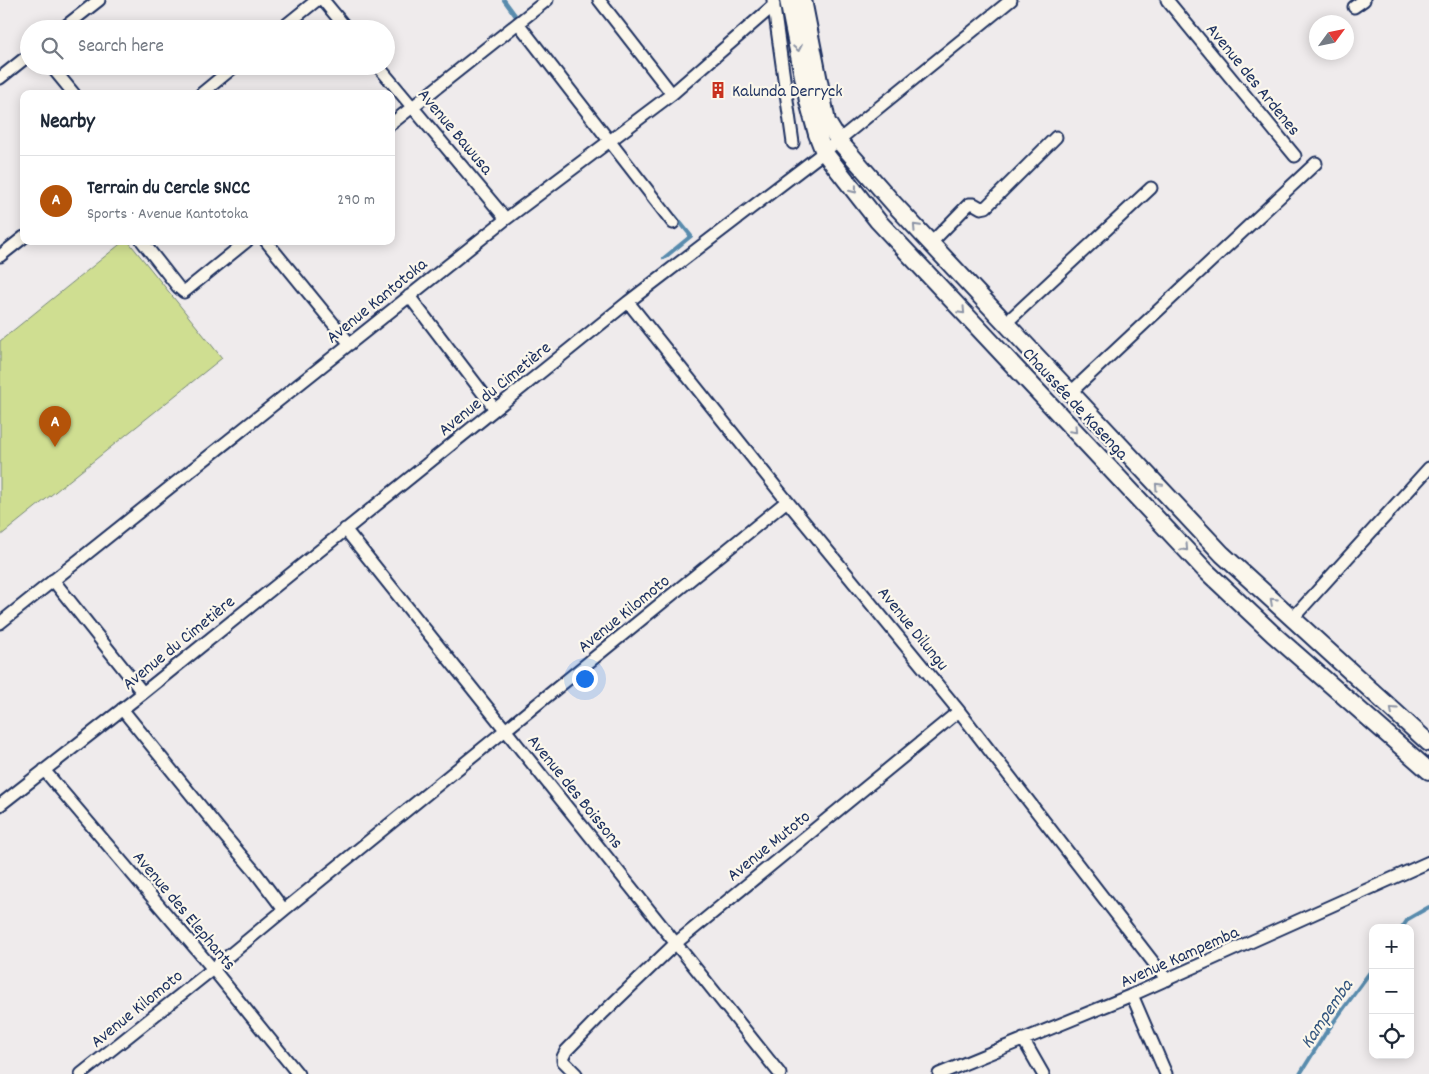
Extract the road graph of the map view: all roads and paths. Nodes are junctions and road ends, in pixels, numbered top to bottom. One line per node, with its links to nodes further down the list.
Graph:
1 (98, 0): 10 (street)
2 (317, 0): 11 (street)
3 (323, 0): 12 (street)
4 (547, 0): 13 (street)
5 (599, 0): 21 (street)
6 (802, 0): 25 (main road, Chaussée de Kasenga)
7 (1011, 0): 25 (street, Avenue du Cimetière)
8 (1167, 0): 29 (street, Avenue des Ardenes)
9 (779, 2): 21 (street, Avenue Kantotoka); 27 (street); 28 (main road, Chaussée de Kasenga, one-way to 28)
10 (73, 20)
11 (292, 20)
12 (340, 20)
13 (518, 23): 22 (street); 26 (street)
14 (20, 62): 18 (street)
15 (59, 75): 19 (street)
16 (224, 75): 20 (street)
17 (385, 75): 22 (street, Avenue Bawusa)
18 (0, 78)
19 (71, 90)
20 (206, 90)
21 (672, 94): 26 (street, Avenue Kantotoka)
22 (412, 107): 23 (street); 32 (street, Avenue Bawusa)
23 (395, 121)
24 (1056, 137): 35 (street)
25 (838, 140): 28 (street, Avenue du Cimetière); 35 (main road, Chaussée de Kasenga, one-way to 25)
26 (609, 142): 32 (street, Avenue Kantotoka); 33 (street)
27 (793, 144)
28 (824, 152): 41 (street, Avenue du Cimetière); 50 (main road, Chaussée de Kasenga, one-way to 50)
29 (1295, 156)
30 (1316, 163): 44 (street)
31 (1151, 188): 42 (street)
32 (506, 219): 40 (street, Avenue Kantotoka)
33 (674, 223)
34 (20, 240): 39 (street)
35 (931, 243): 42 (main road, Chaussée de Kasenga)
36 (145, 245): 37 (street)
37 (242, 245)
38 (269, 245): 43 (street)
39 (0, 256)
40 (409, 296): 43 (street, Avenue Kantotoka); 45 (street)
41 (628, 302): 45 (street, Avenue du Cimetière); 47 (street, Avenue Dilungu)
42 (1006, 324): 44 (main road, Chaussée de Kasenga)
43 (350, 344): 51 (street, Avenue Kantotoka)
44 (1070, 392): 49 (main road, Chaussée de Kasenga, one-way to 44)
45 (495, 409): 48 (street, Avenue du Cimetière)
46 (1429, 468): 52 (street)
47 (788, 501): 56 (street, Avenue Dilungu); 57 (street, Avenue Kilomoto)
48 (345, 529): 54 (street, Avenue du Cimetière); 57 (street, Avenue des Boissons)
49 (1222, 554): 50 (main road); 52 (main road, Chaussée de Kasenga, one-way to 49)
50 (1205, 570): 60 (main road, Chaussée de Kasenga)
51 (53, 580): 53 (street, Avenue Kantotoka); 54 (street)
52 (1292, 619): 58 (main road, Chaussée de Kasenga, one-way to 52)
53 (0, 623)
54 (143, 693): 55 (street, Avenue du Cimetière)
55 (122, 709): 59 (street, Avenue du Cimetière); 63 (street)
56 (959, 711): 64 (street, Avenue Mutoto); 66 (street, Avenue Dilungu)
57 (505, 730): 63 (street, Avenue Kilomoto); 64 (street, Avenue des Boissons)
58 (1429, 743)
59 (44, 770): 61 (street, Avenue du Cimetière); 65 (street, Avenue des Elephants)
60 (1429, 771)
61 (0, 805)
62 (1429, 862): 66 (street, Avenue Kampemba)
63 (284, 910): 65 (street, Avenue Kilomoto)
64 (676, 943): 71 (street, Avenue Mutoto); 72 (street, Avenue des Boissons)
65 (212, 969): 69 (street, Avenue Kilomoto); 70 (street, Avenue des Elephants)
66 (1167, 980): 67 (street, Avenue Kampemba)
67 (1132, 996): 68 (street, Avenue Kampemba); 75 (street)
68 (1023, 1039): 73 (street, Avenue Kampemba); 74 (street)
69 (81, 1074)
70 (298, 1074)
71 (576, 1074)
72 (780, 1074)
73 (939, 1074)
74 (1043, 1074)
75 (1166, 1074)

